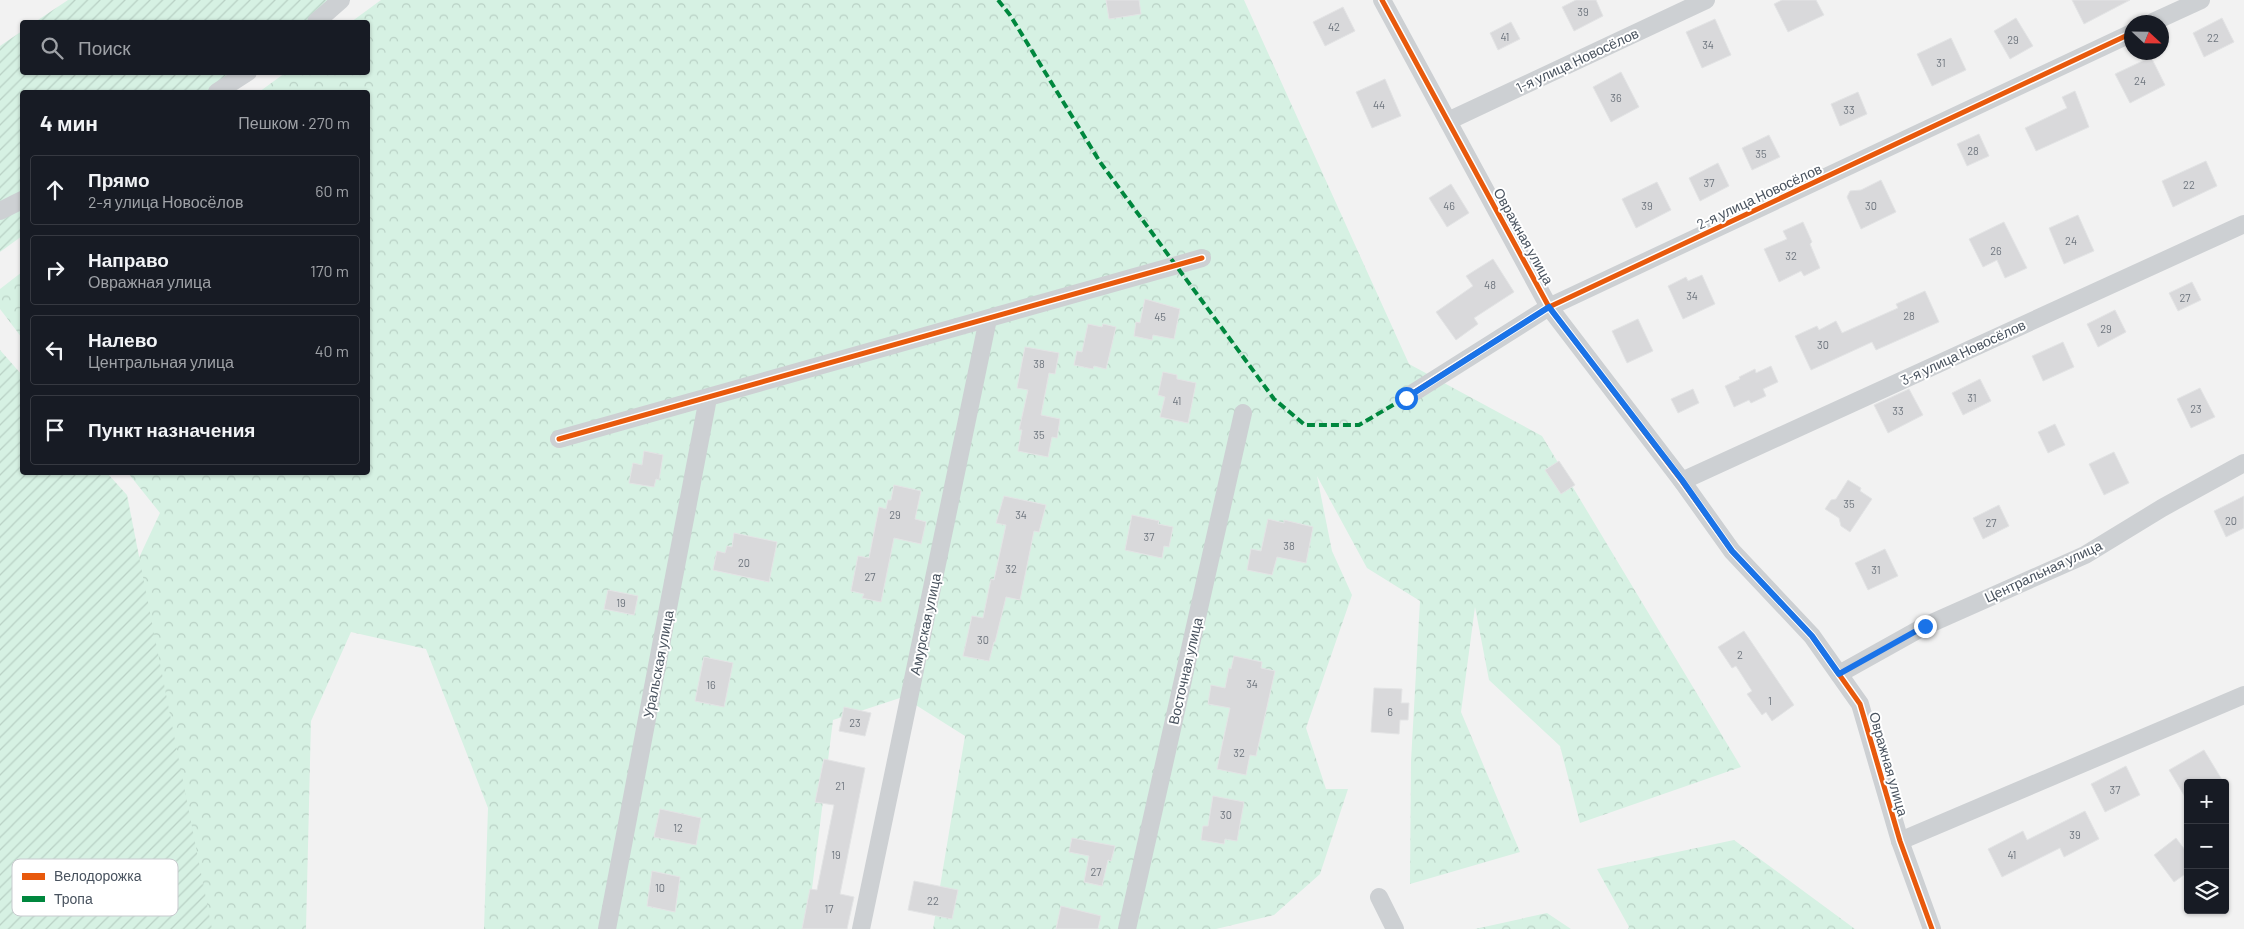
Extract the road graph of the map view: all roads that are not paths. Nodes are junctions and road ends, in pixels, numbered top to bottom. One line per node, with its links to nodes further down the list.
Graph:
1 (341, 0): 6 (street)
2 (1382, 0): 10 (street, Овражная улица)
3 (1706, 0): 10 (street, 1-я улица Новосёлов)
4 (2201, 0): 5 (street)
5 (2168, 15)
6 (318, 20)
7 (2124, 37): 15 (street, 2-я улица Новосёлов)
8 (243, 75): 9 (street)
9 (219, 90)
10 (1448, 121): 15 (street, Овражная улица)
11 (20, 201): 12 (street)
12 (0, 211)
13 (2244, 224): 22 (street, 3-я улица Новосёлов)
14 (1202, 258): 16 (street)
15 (1549, 307): 18 (street, 2-я улица Новосёлов); 22 (street, Овражная улица)
16 (988, 319): 17 (street); 28 (street, Амурская улица)
17 (708, 398): 20 (street); 27 (street, Уральская улица)
18 (1406, 398)
19 (1243, 413): 29 (street, Восточная улица)
20 (558, 439)
21 (2244, 462): 23 (street, Центральная улица)
22 (1682, 480): 23 (street, Овражная улица)
23 (1839, 674): 25 (street, Овражная улица)
24 (2244, 695): 25 (street)
25 (1900, 841): 31 (street, Овражная улица)
26 (1379, 897): 30 (street)
27 (607, 929)
28 (861, 929)
29 (1127, 929)
30 (1394, 929)
31 (1932, 929)

